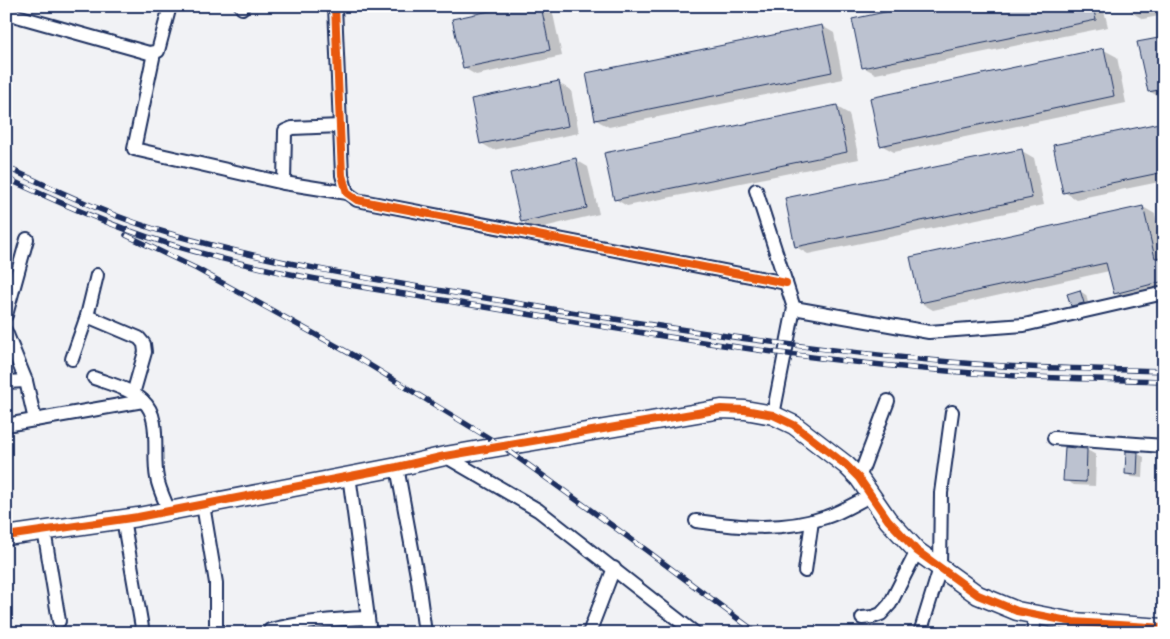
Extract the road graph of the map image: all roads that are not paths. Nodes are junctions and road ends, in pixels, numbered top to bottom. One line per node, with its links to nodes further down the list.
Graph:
1 (170, 6): 4 (street)
2 (335, 6): 5 (street)
3 (6, 13): 4 (street)
4 (154, 53): 6 (street)
5 (340, 126): 6 (street); 8 (street)
6 (284, 183): 8 (street)
7 (756, 190): 11 (street)
8 (347, 192): 11 (street)
9 (26, 239): 14 (street)
10 (97, 275): 15 (street)
11 (786, 283): 13 (street)
12 (1164, 293): 13 (street)
13 (794, 308): 25 (street)
14 (6, 315)
15 (87, 316): 18 (street); 22 (street)
16 (6, 332): 17 (street)
17 (9, 348): 21 (street)
18 (72, 359)
19 (94, 378): 22 (street)
20 (6, 382): 21 (street)
21 (26, 382): 26 (street)
22 (138, 397): 26 (street); 36 (street)
23 (888, 401): 33 (street)
24 (952, 412): 44 (street)
25 (773, 415): 30 (street); 33 (street)
26 (35, 420): 27 (street)
27 (6, 425)
28 (1054, 438): 29 (street)
29 (1164, 446)
30 (445, 456): 31 (street); 43 (street)
31 (397, 467): 32 (street); 56 (street)
32 (349, 475): 35 (street); 47 (street)
33 (859, 478): 34 (street)
34 (872, 495): 39 (street); 42 (street)
35 (202, 505): 36 (street); 54 (street)
36 (169, 511): 37 (street)
37 (123, 519): 40 (street); 53 (street)
38 (696, 521): 39 (street)
39 (812, 521): 45 (street)
40 (44, 530): 41 (street); 49 (street)
41 (6, 536)
42 (917, 551): 44 (street); 48 (street)
43 (614, 568): 57 (street); 58 (street)
44 (940, 568): 46 (street); 59 (street)
45 (805, 571)
46 (1035, 615): 50 (street); 60 (street)
47 (368, 618): 52 (street); 55 (street)
48 (862, 618)
49 (59, 622)
50 (1089, 628): 51 (street)
51 (1164, 628)
52 (270, 630)
53 (143, 633)
54 (216, 633)
55 (370, 633)
56 (425, 633)
57 (589, 633)
58 (694, 633)
59 (920, 633)
60 (1033, 633)

